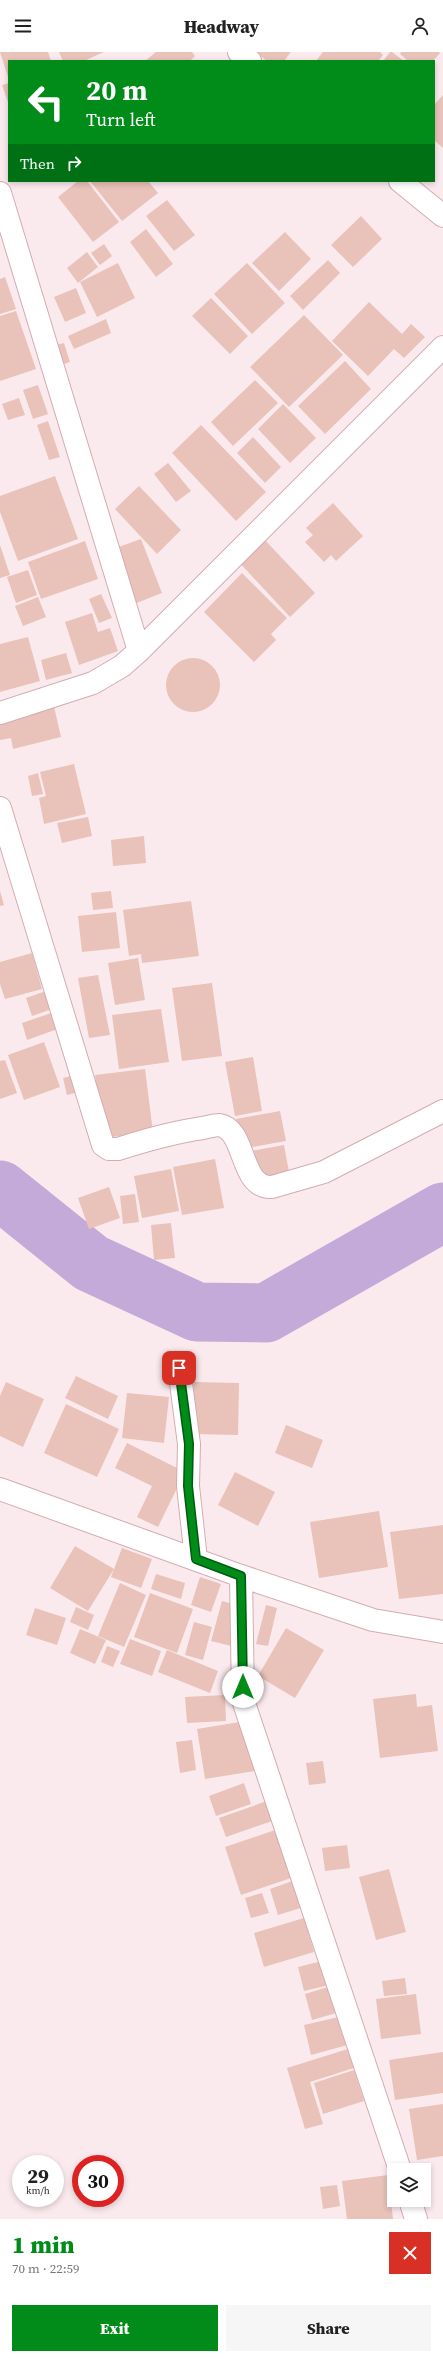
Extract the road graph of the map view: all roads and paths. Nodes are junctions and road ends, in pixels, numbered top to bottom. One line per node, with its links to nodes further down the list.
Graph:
1 (239, 52): 2 (street)
2 (249, 60)
3 (401, 182): 5 (street)
4 (0, 193): 7 (street)
5 (443, 216)
6 (443, 347): 7 (street)
7 (139, 652): 8 (street)
8 (0, 713)
9 (0, 808): 10 (street)
10 (443, 1111)
11 (179, 1368): 13 (street)
12 (0, 1489): 13 (street)
13 (196, 1559): 14 (street)
14 (241, 1576): 15 (street); 16 (street)
15 (443, 1632)
16 (398, 2163)
17 (412, 2207): 18 (street)
18 (416, 2219)

